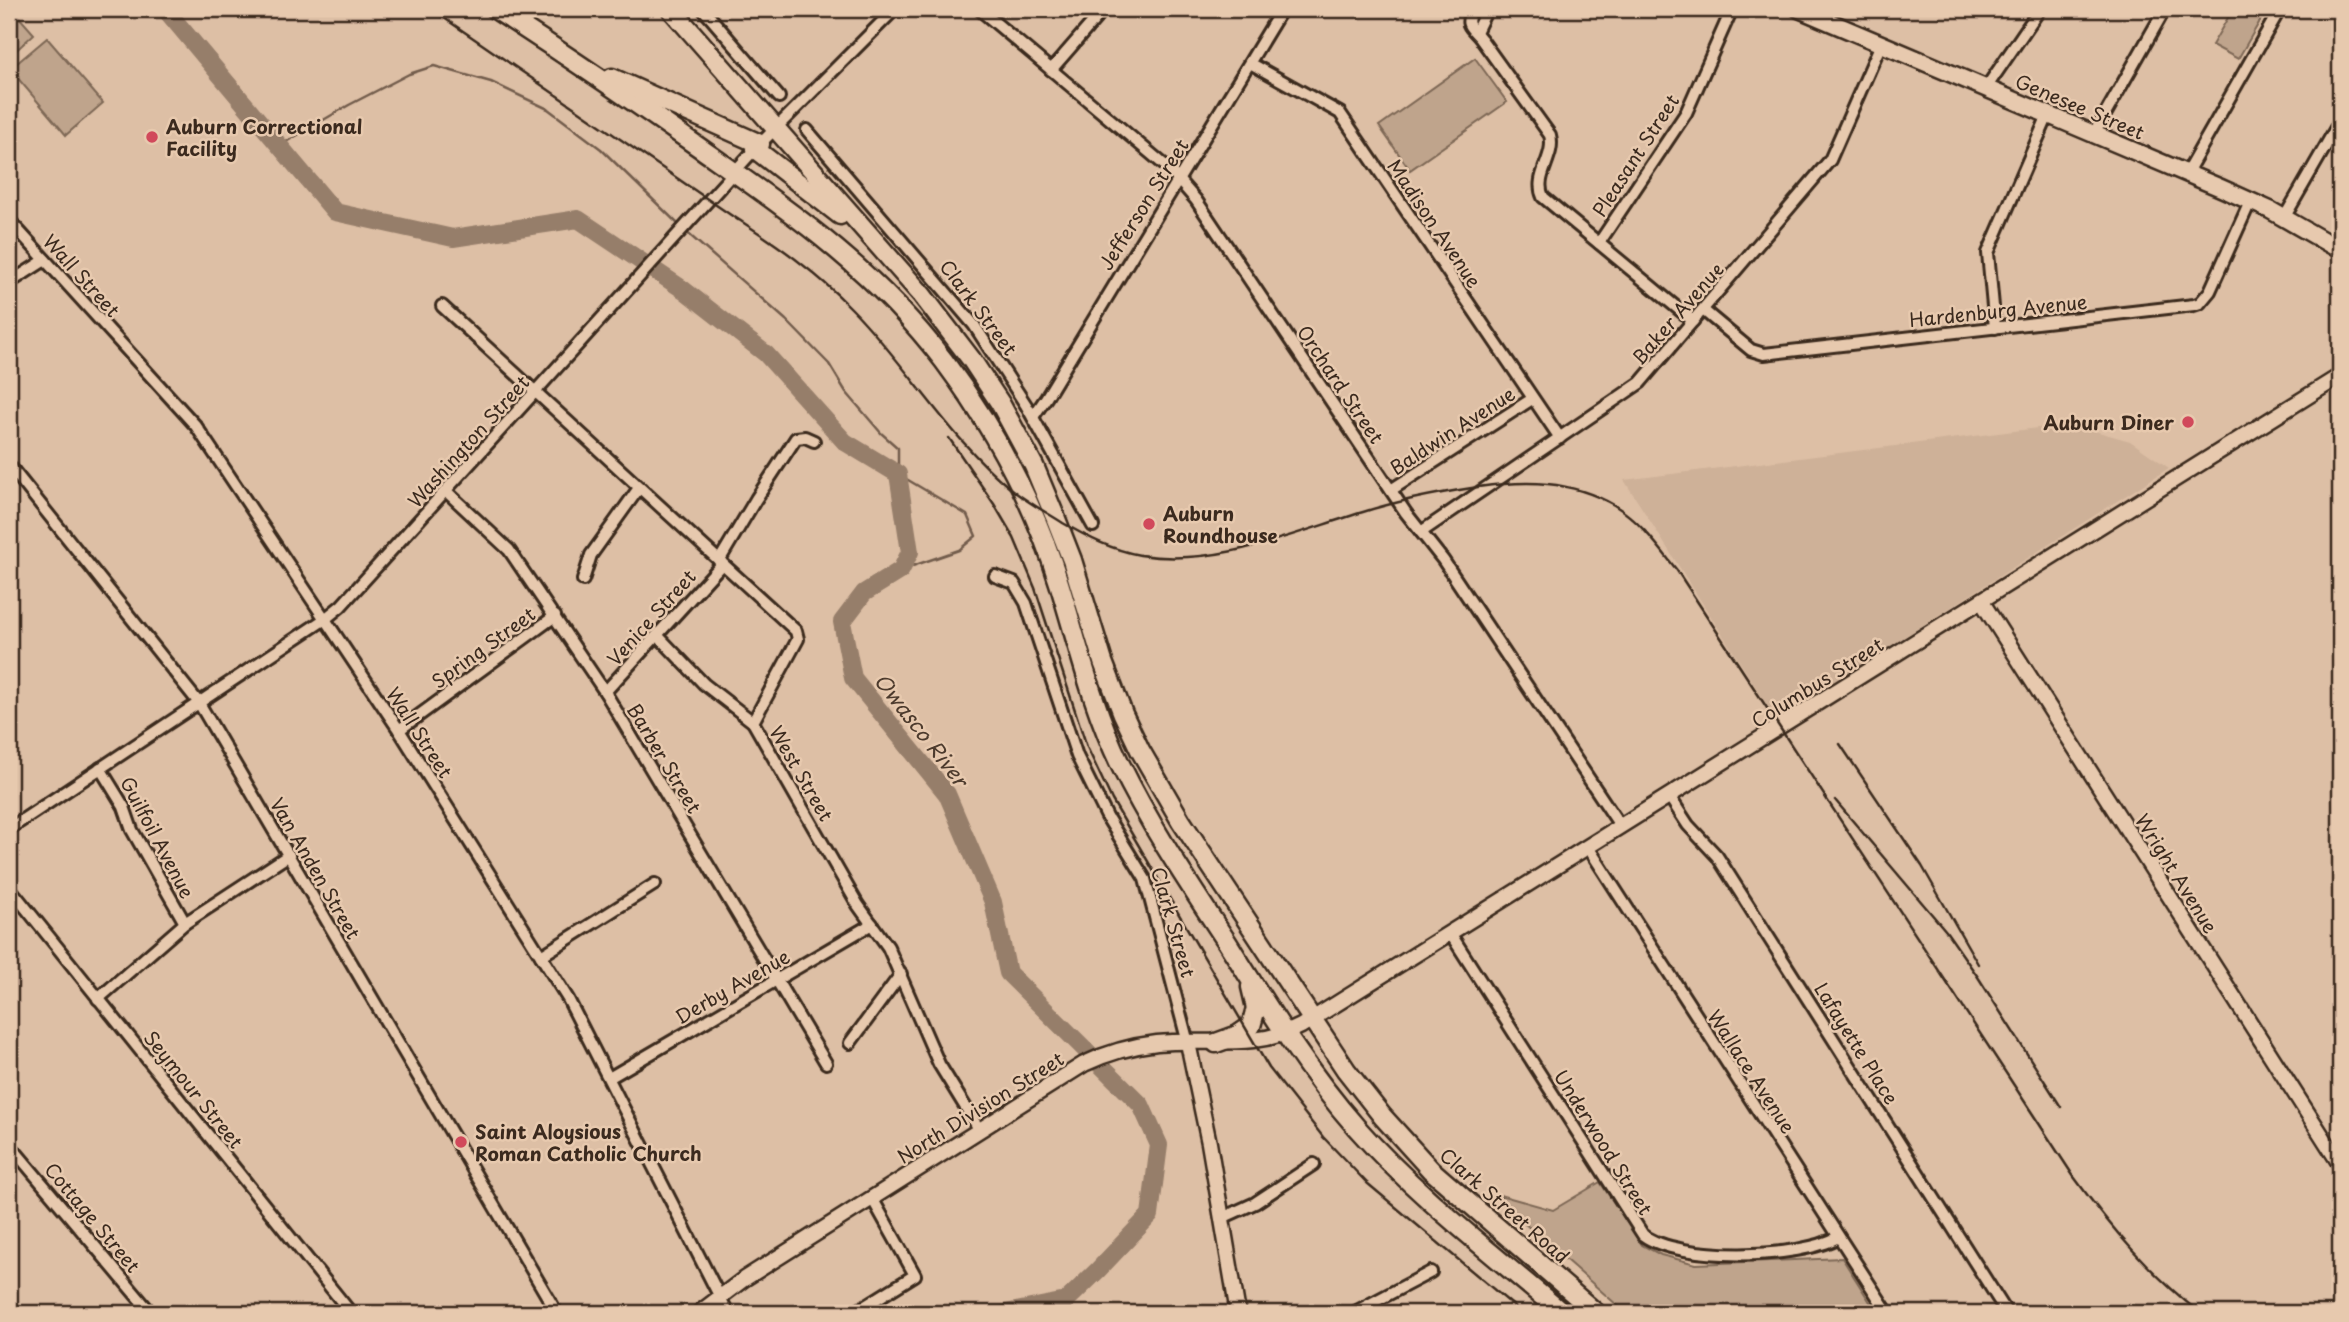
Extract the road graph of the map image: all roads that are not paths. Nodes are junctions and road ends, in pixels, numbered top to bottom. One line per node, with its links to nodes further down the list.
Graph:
1 (495, 9): 19 (highway)
2 (671, 9): 24 (highway)
3 (703, 9): 21 (street)
4 (895, 9): 24 (street, Washington Street)
5 (979, 9): 18 (street, Orchard Street)
6 (1104, 9): 18 (street)
7 (1282, 9): 17 (street, Jefferson Street)
8 (1472, 9): 15 (street, Pleasant Street)
9 (1487, 9): 15 (street)
10 (1732, 9): 35 (street, Pleasant Street)
11 (1800, 9): 16 (main road, Genesee Street)
12 (2040, 9): 20 (street)
13 (2165, 9): 26 (street)
14 (2280, 9): 29 (street)
15 (1476, 32): 35 (street, Pleasant Street)
16 (1881, 44): 20 (main road, Genesee Street); 40 (street, Baker Avenue)
17 (1250, 63): 30 (street, Jefferson Street); 45 (street, Madison Avenue)
18 (1051, 70): 30 (street, Orchard Street)
19 (595, 74): 27 (highway); 28 (highway)
20 (1986, 89): 22 (main road, Genesee Street)
21 (779, 97)
22 (2048, 115): 26 (main road, Genesee Street); 42 (street)
23 (2340, 121): 32 (street)
24 (775, 128): 27 (street, Washington Street); 34 (highway)
25 (807, 130): 46 (street, Clark Street)
26 (2094, 134): 29 (main road, Genesee Street)
27 (757, 147): 28 (street, Washington Street); 34 (highway)
28 (734, 172): 44 (street, Washington Street); 78 (highway)
29 (2186, 174): 31 (main road, Genesee Street)
30 (1180, 179): 46 (street, Jefferson Street); 51 (street, Orchard Street)
31 (2250, 202): 32 (main road, Genesee Street); 42 (street, Hardenburg Avenue)
32 (2284, 218): 36 (main road, Genesee Street)
33 (9, 220): 37 (street, Wall Street)
34 (861, 228): 82 (highway, Clark Street Road)
35 (1599, 243): 41 (street, Pleasant Street)
36 (2340, 250)
37 (45, 260): 38 (street); 60 (street, Wall Street)
38 (9, 282)
39 (442, 306): 44 (street, West Street)
40 (1703, 310): 41 (street, Baker Avenue); 42 (street, Hardenburg Avenue)
41 (1693, 321): 47 (street, Baker Avenue)
42 (1995, 328)
43 (2340, 376): 58 (street, Columbus Street)
44 (535, 393): 50 (street, West Street); 52 (street, Washington Street)
45 (1532, 399): 47 (street, Madison Avenue); 51 (street, Baldwin Avenue)
46 (1033, 416): 53 (street, Clark Street)
47 (1560, 438): 54 (street, Baker Avenue)
48 (814, 441): 55 (street, Venice Street)
49 (9, 465): 63 (street, Van Anden Street)
50 (639, 488): 55 (street, West Street); 57 (street)
51 (1391, 490): 54 (street, Orchard Street)
52 (446, 491): 59 (street, Barber Street); 60 (street, Washington Street)
53 (1093, 526)
54 (1421, 532): 68 (street, Orchard Street)
55 (720, 562): 61 (street, Venice Street); 64 (street, West Street)
56 (995, 576): 85 (street, Clark Street)
57 (583, 580)
58 (1982, 602): 67 (street, Columbus Street); 92 (street, Wright Avenue)
59 (555, 617): 62 (street, Barber Street); 65 (street, Spring Street)
60 (325, 620): 63 (street, Washington Street); 65 (street, Wall Street)
61 (658, 636): 62 (street, Venice Street); 64 (street)
62 (605, 692): 80 (street, Barber Street)
63 (199, 703): 66 (street, Washington Street); 71 (street, Van Anden Street)
64 (753, 722): 75 (street, West Street)
65 (399, 730): 77 (street, Wall Street)
66 (100, 768): 69 (street, Washington Street); 74 (street, Guilfoil Avenue)
67 (1669, 796): 68 (street, Columbus Street); 109 (street, Lafayette Place)
68 (1621, 827): 70 (street, Columbus Street)
69 (9, 829)
70 (1588, 847): 76 (street, Columbus Street); 95 (street, Wallace Avenue)
71 (289, 855): 74 (street); 100 (street, Van Anden Street)
72 (655, 884): 77 (street)
73 (9, 887): 81 (street, Seymour Street)
74 (185, 923): 81 (street)
75 (872, 924): 79 (street, West Street); 80 (street, Derby Avenue)
76 (1450, 933): 82 (street, Columbus Street); 95 (street, Underwood Street)
77 (541, 956): 88 (street, Wall Street)
78 (1245, 971): 83 (highway); 86 (highway)
79 (901, 974): 84 (street); 89 (street, West Street)
80 (778, 980): 87 (street, Barber Street); 88 (street, Derby Avenue)
81 (98, 999): 99 (street, Seymour Street)
82 (1312, 1019): 83 (street, North Division Street); 107 (highway, Clark Street Road)
83 (1284, 1034): 86 (street, North Division Street); 106 (highway)
84 (850, 1043)
85 (1188, 1043): 86 (street, North Division Street); 89 (street, North Division Street); 94 (street, Clark Street)
86 (1216, 1043)
87 (826, 1063)
88 (609, 1078): 97 (street, Wall Street)
89 (979, 1129): 93 (street, North Division Street)
90 (9, 1144): 98 (street, Cottage Street)
91 (1314, 1164): 94 (street)
92 (2340, 1164)
93 (872, 1198): 97 (street, North Division Street); 103 (street)
94 (1222, 1217): 104 (street, Clark Street)
95 (1838, 1237): 108 (street, Wallace Avenue)
96 (1431, 1272): 105 (street)
97 (720, 1296): 101 (street, North Division Street); 102 (street, Wall Street)
98 (151, 1313)
99 (351, 1313)
100 (557, 1313)
101 (699, 1313)
102 (728, 1313)
103 (855, 1313)
104 (1238, 1313)
105 (1353, 1313)
106 (1562, 1313)
107 (1596, 1313)
108 (1888, 1313)
109 (2007, 1313)

